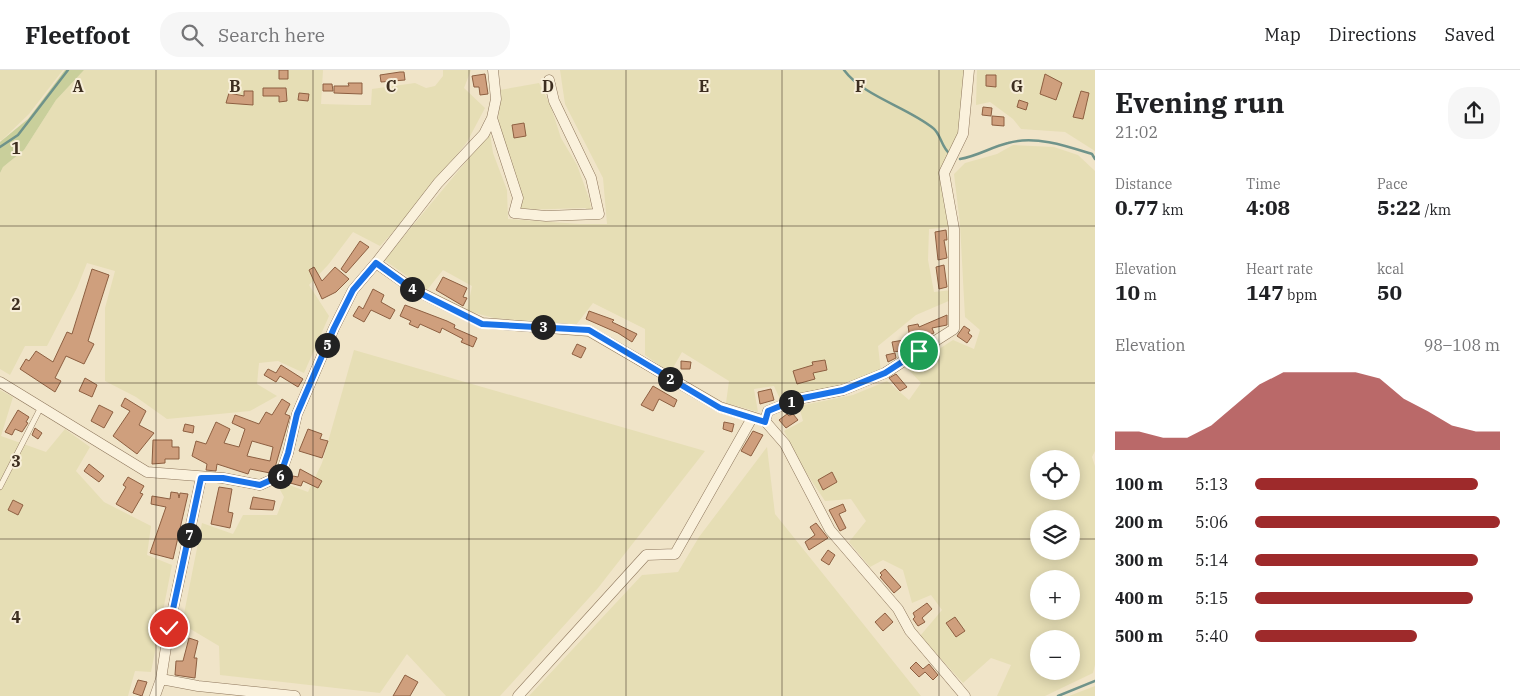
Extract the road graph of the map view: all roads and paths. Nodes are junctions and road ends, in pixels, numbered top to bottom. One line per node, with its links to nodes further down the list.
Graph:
1 (493, 70): 4 (street)
2 (969, 70): 9 (street)
3 (549, 80): 4 (street)
4 (492, 118): 5 (street)
5 (376, 263): 8 (street); 10 (street)
6 (0, 382): 7 (street)
7 (41, 407): 10 (street); 11 (lane)
8 (752, 418): 9 (street); 15 (street)
9 (765, 422): 16 (street)
10 (201, 478): 12 (street)
11 (0, 486)
12 (161, 679): 13 (street); 14 (street)
13 (156, 696)
14 (295, 696)
15 (518, 696)
16 (965, 696)

